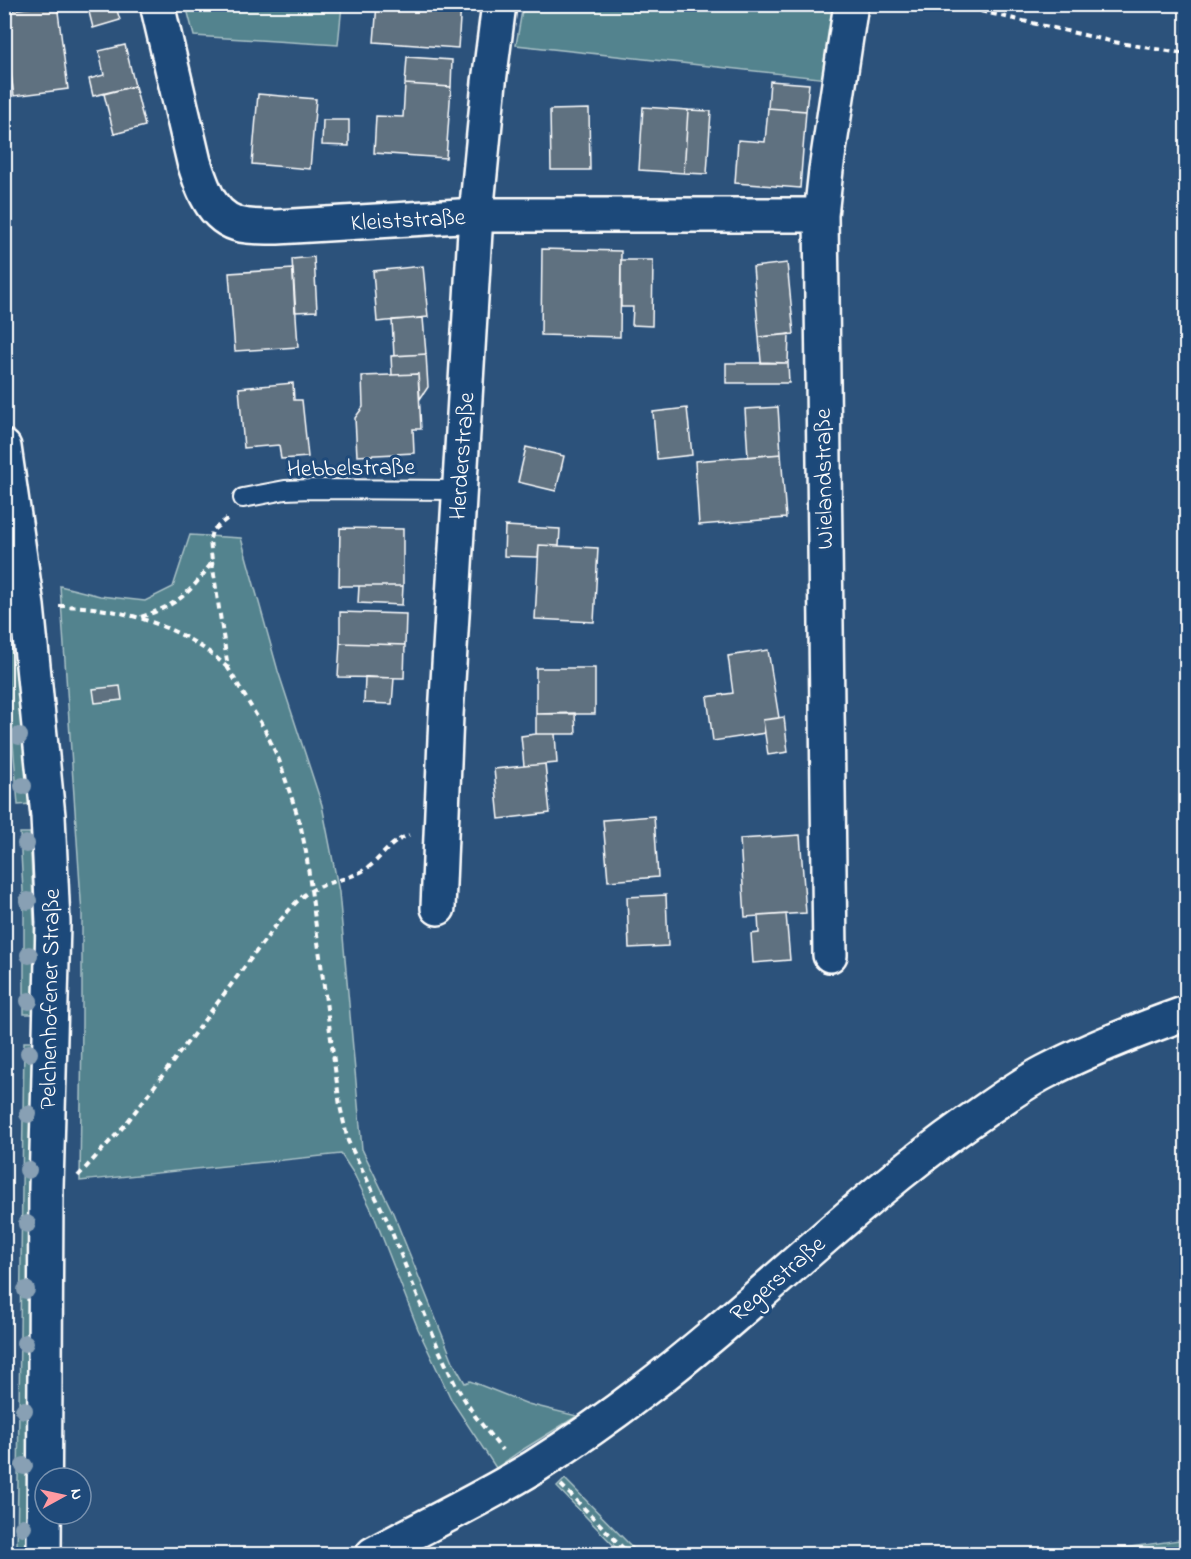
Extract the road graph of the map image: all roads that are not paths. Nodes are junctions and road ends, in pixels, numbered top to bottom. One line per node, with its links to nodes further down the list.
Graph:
1 (157, 4): 4 (street, Kleiststraße)
2 (499, 4): 4 (street, Herderstraße)
3 (851, 4): 5 (street, Wielandstraße)
4 (476, 215): 5 (street, Kleiststraße); 7 (street, Herderstraße)
5 (821, 215): 10 (street, Wielandstraße)
6 (4, 447): 12 (street, Pelchenhofener Straße)
7 (459, 490): 8 (lane, Hebbelstraße); 9 (street, Herderstraße)
8 (243, 498)
9 (438, 908)
10 (830, 955)
11 (1186, 1013): 13 (street, Regerstraße)
12 (44, 1554)
13 (374, 1554)

